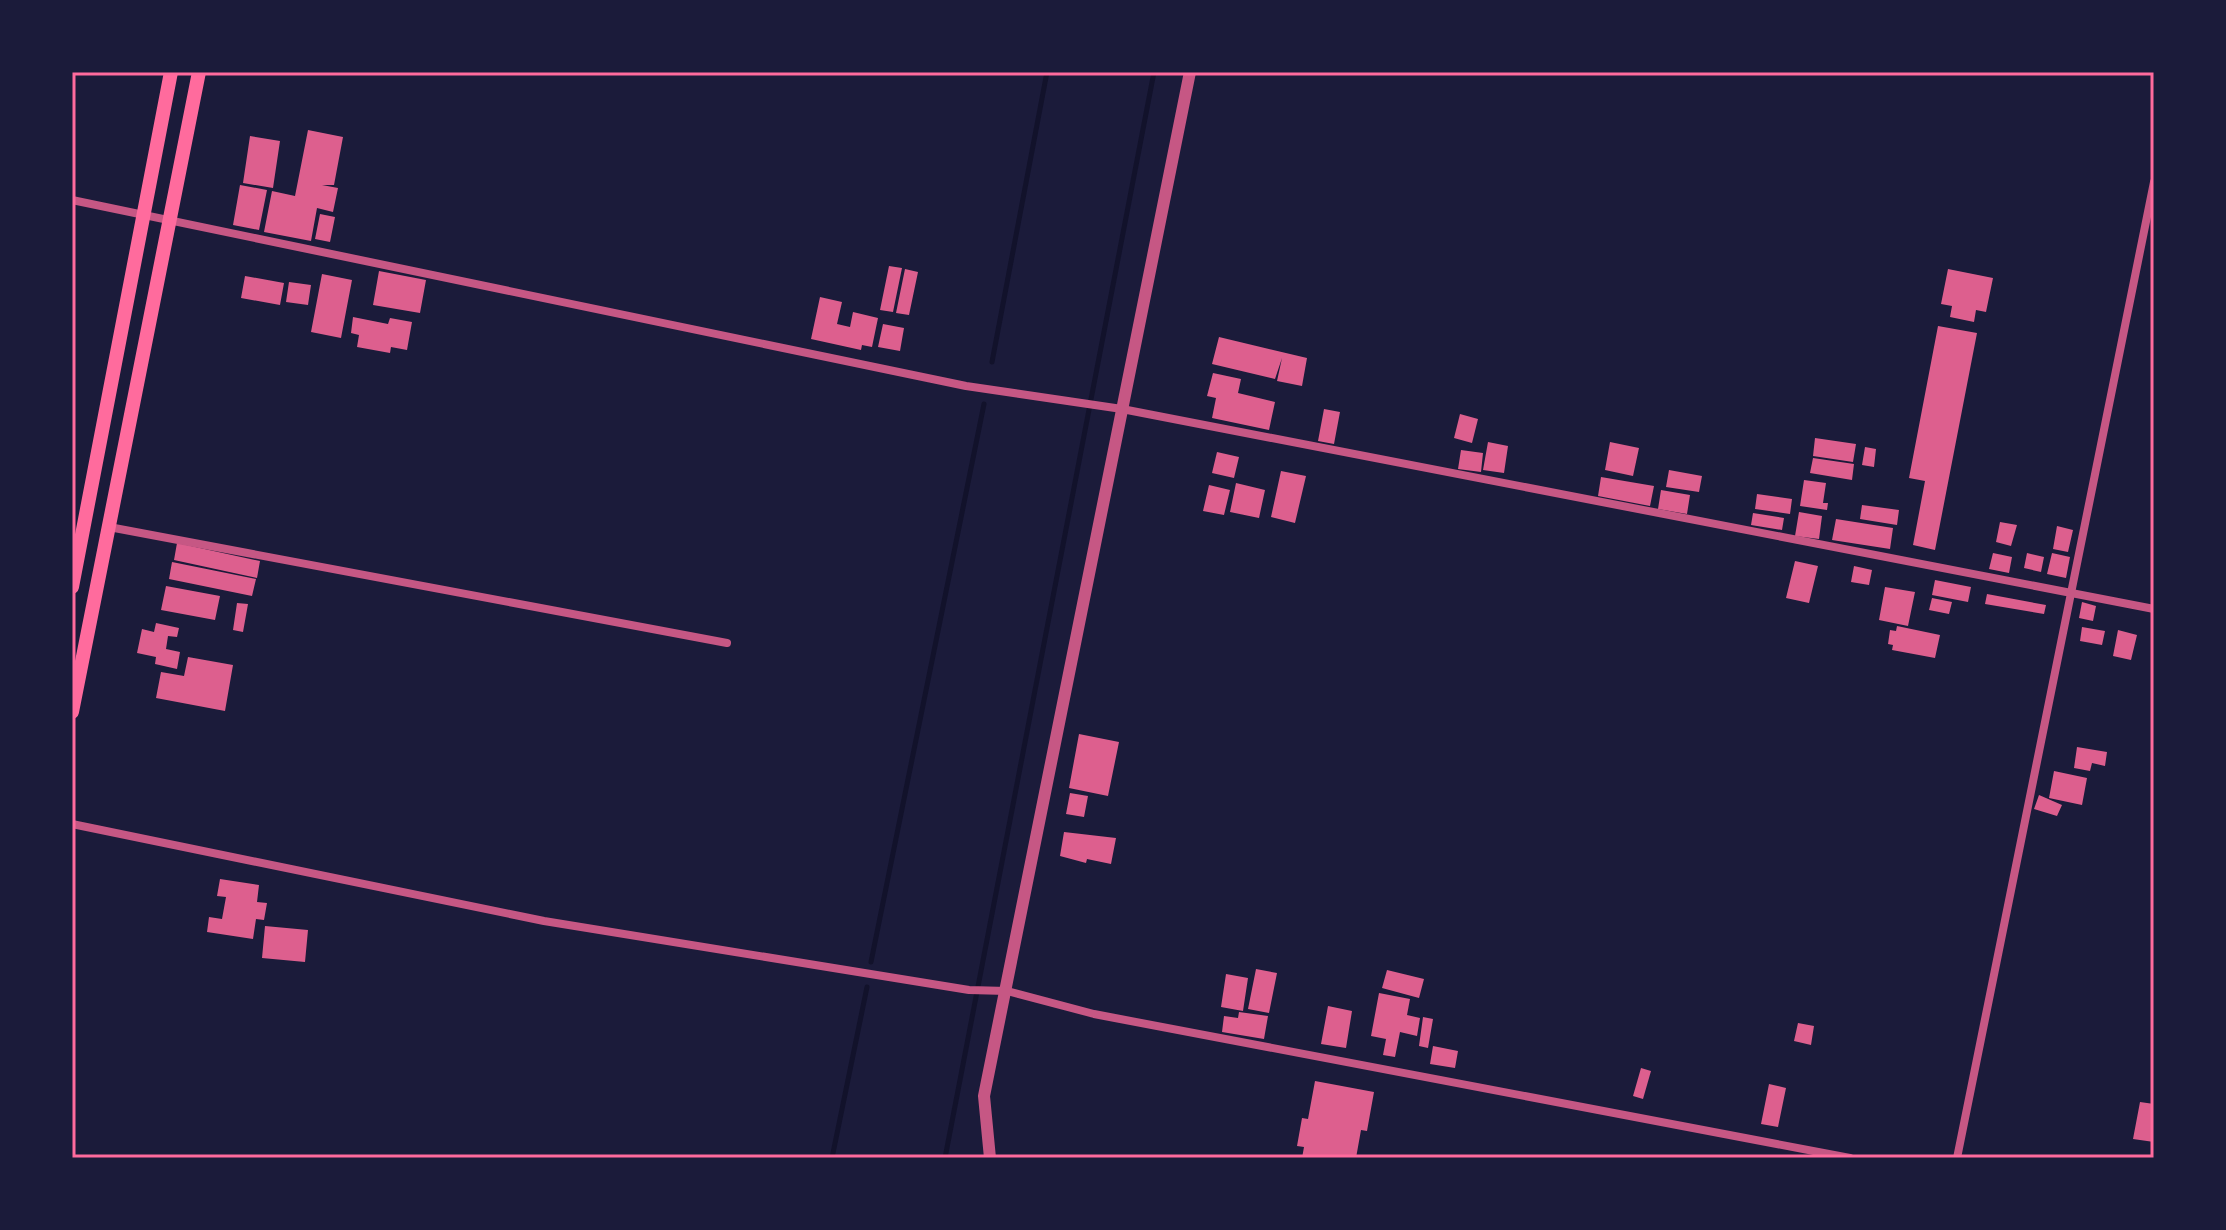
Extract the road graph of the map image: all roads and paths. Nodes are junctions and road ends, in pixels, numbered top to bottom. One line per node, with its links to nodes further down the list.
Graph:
1 (171, 72): 6 (main road)
2 (199, 72): 7 (main road)
3 (1190, 72): 8 (street)
4 (2154, 182): 11 (street)
5 (72, 200): 6 (street)
6 (143, 213): 7 (street); 10 (main road)
7 (171, 219): 8 (street); 9 (main road)
8 (1122, 409): 11 (street); 16 (street)
9 (109, 527): 13 (street); 14 (main road)
10 (72, 587)
11 (2071, 592): 12 (street); 19 (street)
12 (2154, 609)
13 (727, 643)
14 (72, 712)
15 (72, 824): 16 (street)
16 (1007, 991): 17 (street); 18 (street)
17 (990, 1158)
18 (1850, 1158)
19 (1957, 1158)

